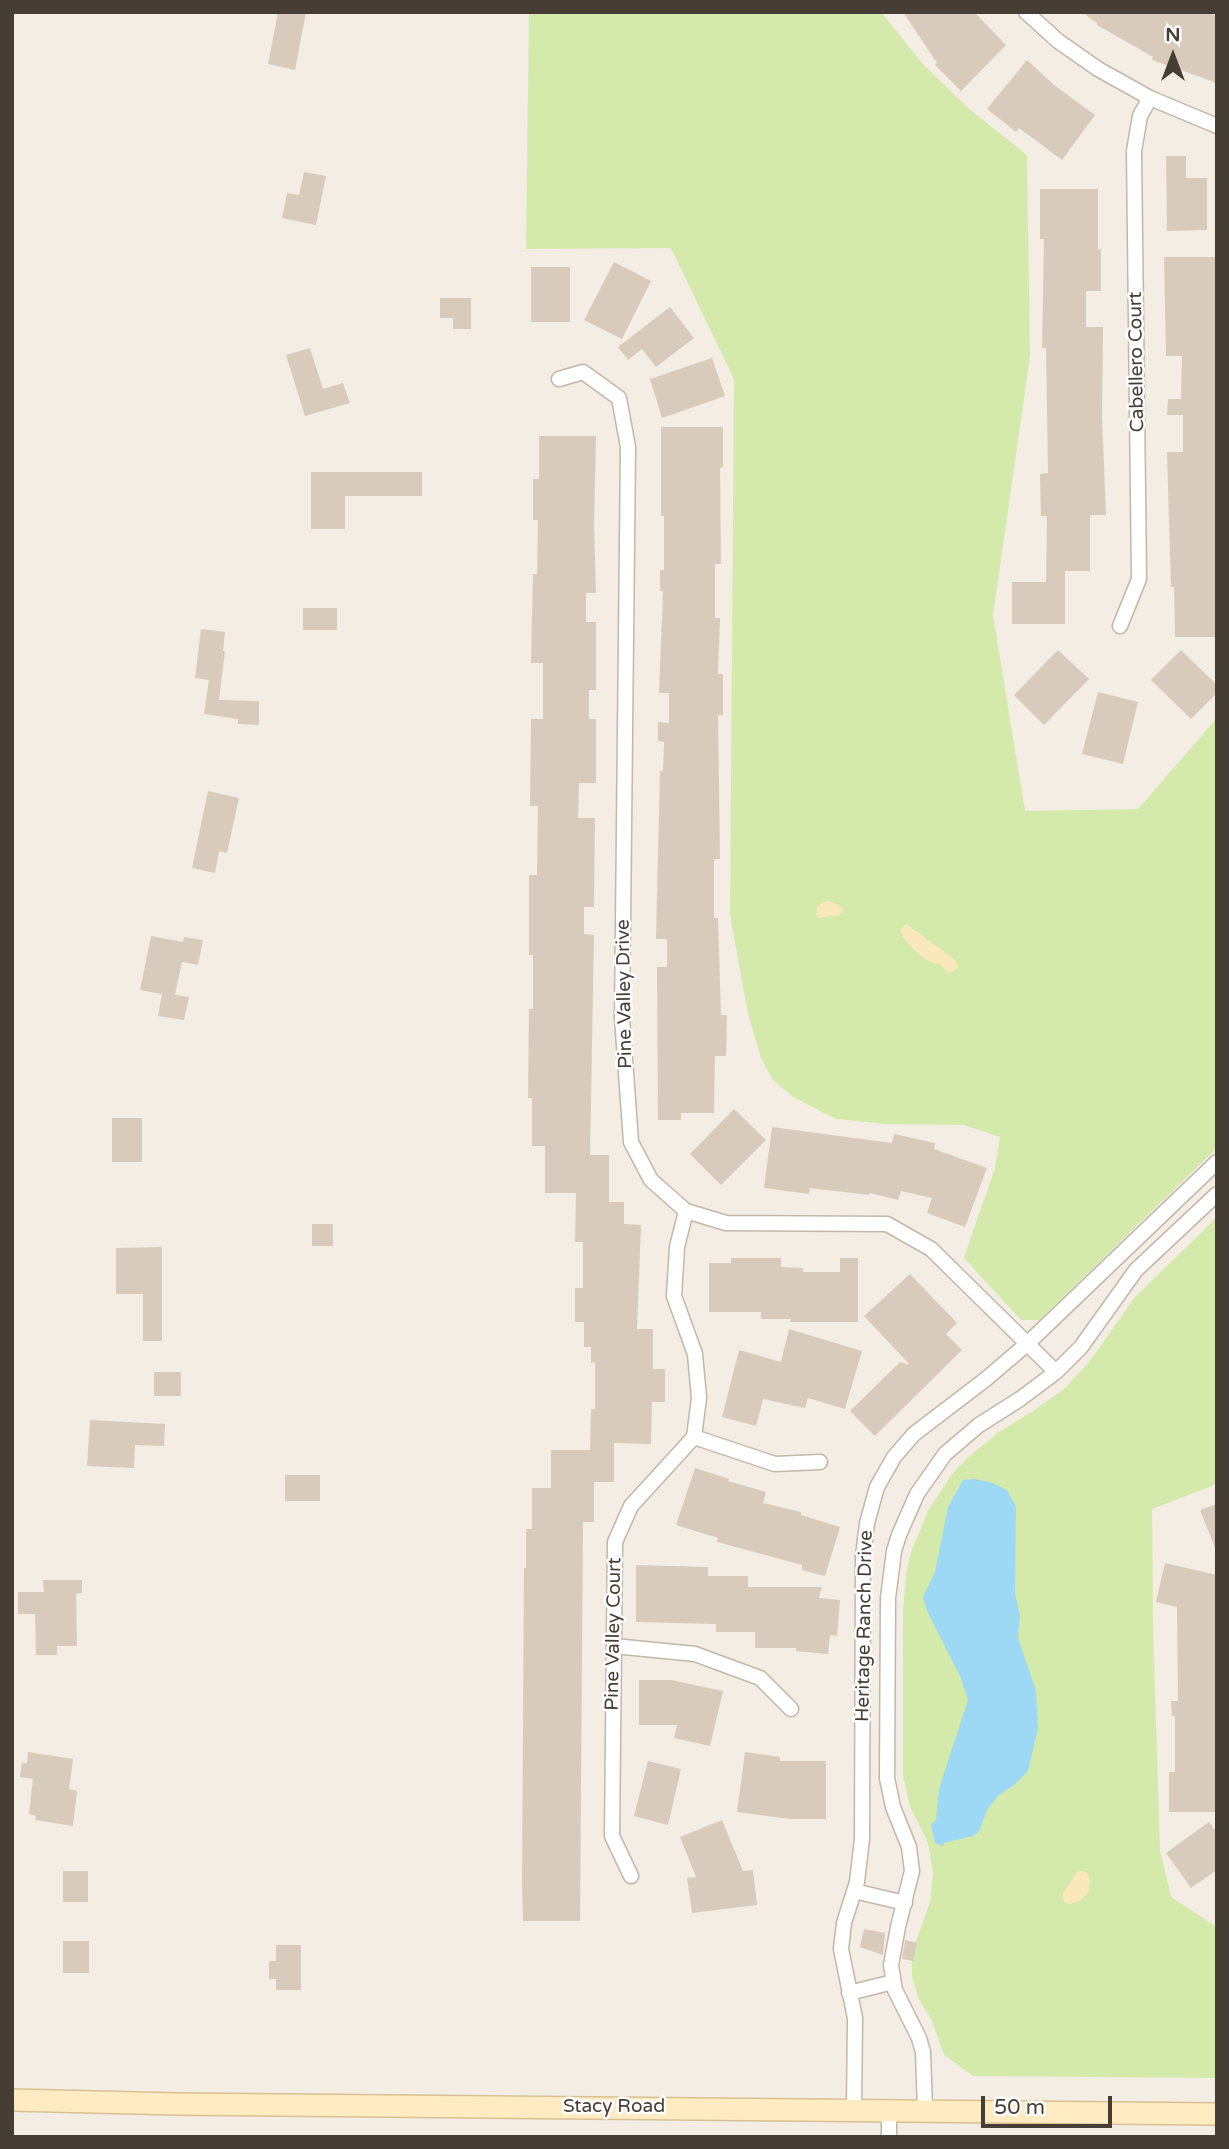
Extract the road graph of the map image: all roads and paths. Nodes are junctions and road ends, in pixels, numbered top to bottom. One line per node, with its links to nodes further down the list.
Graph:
1 (1026, 12): 2 (street)
2 (1150, 98): 3 (street); 5 (street, Cabellero Court)
3 (1217, 126)
4 (559, 379): 8 (street, Pine Valley Drive)
5 (1120, 626)
6 (1217, 1161): 9 (street, Heritage Ranch Drive)
7 (1217, 1194): 10 (street, Heritage Ranch Drive)
8 (686, 1211): 9 (street, Pine Valley Drive); 11 (street)
9 (1027, 1344): 10 (street, Pine Valley Drive); 16 (street, Heritage Ranch Drive)
10 (1056, 1372): 17 (street, Heritage Ranch Drive)
11 (694, 1437): 12 (street); 13 (street, Pine Valley Court)
12 (820, 1462)
13 (614, 1646): 14 (street); 15 (street, Pine Valley Court)
14 (791, 1709)
15 (631, 1876)
16 (854, 1891): 17 (street); 19 (street, Heritage Ranch Drive)
17 (905, 1903): 18 (street, Heritage Ranch Drive)
18 (893, 1982): 19 (street); 23 (street, Heritage Ranch Drive)
19 (849, 1993): 21 (street, Heritage Ranch Drive)
20 (12, 2100): 21 (main road, Stacy Road)
21 (854, 2109): 22 (main road, Stacy Road)
22 (889, 2109): 23 (main road, Stacy Road); 25 (street)
23 (925, 2110): 24 (main road, Stacy Road)
24 (1217, 2114)
25 (889, 2137)

